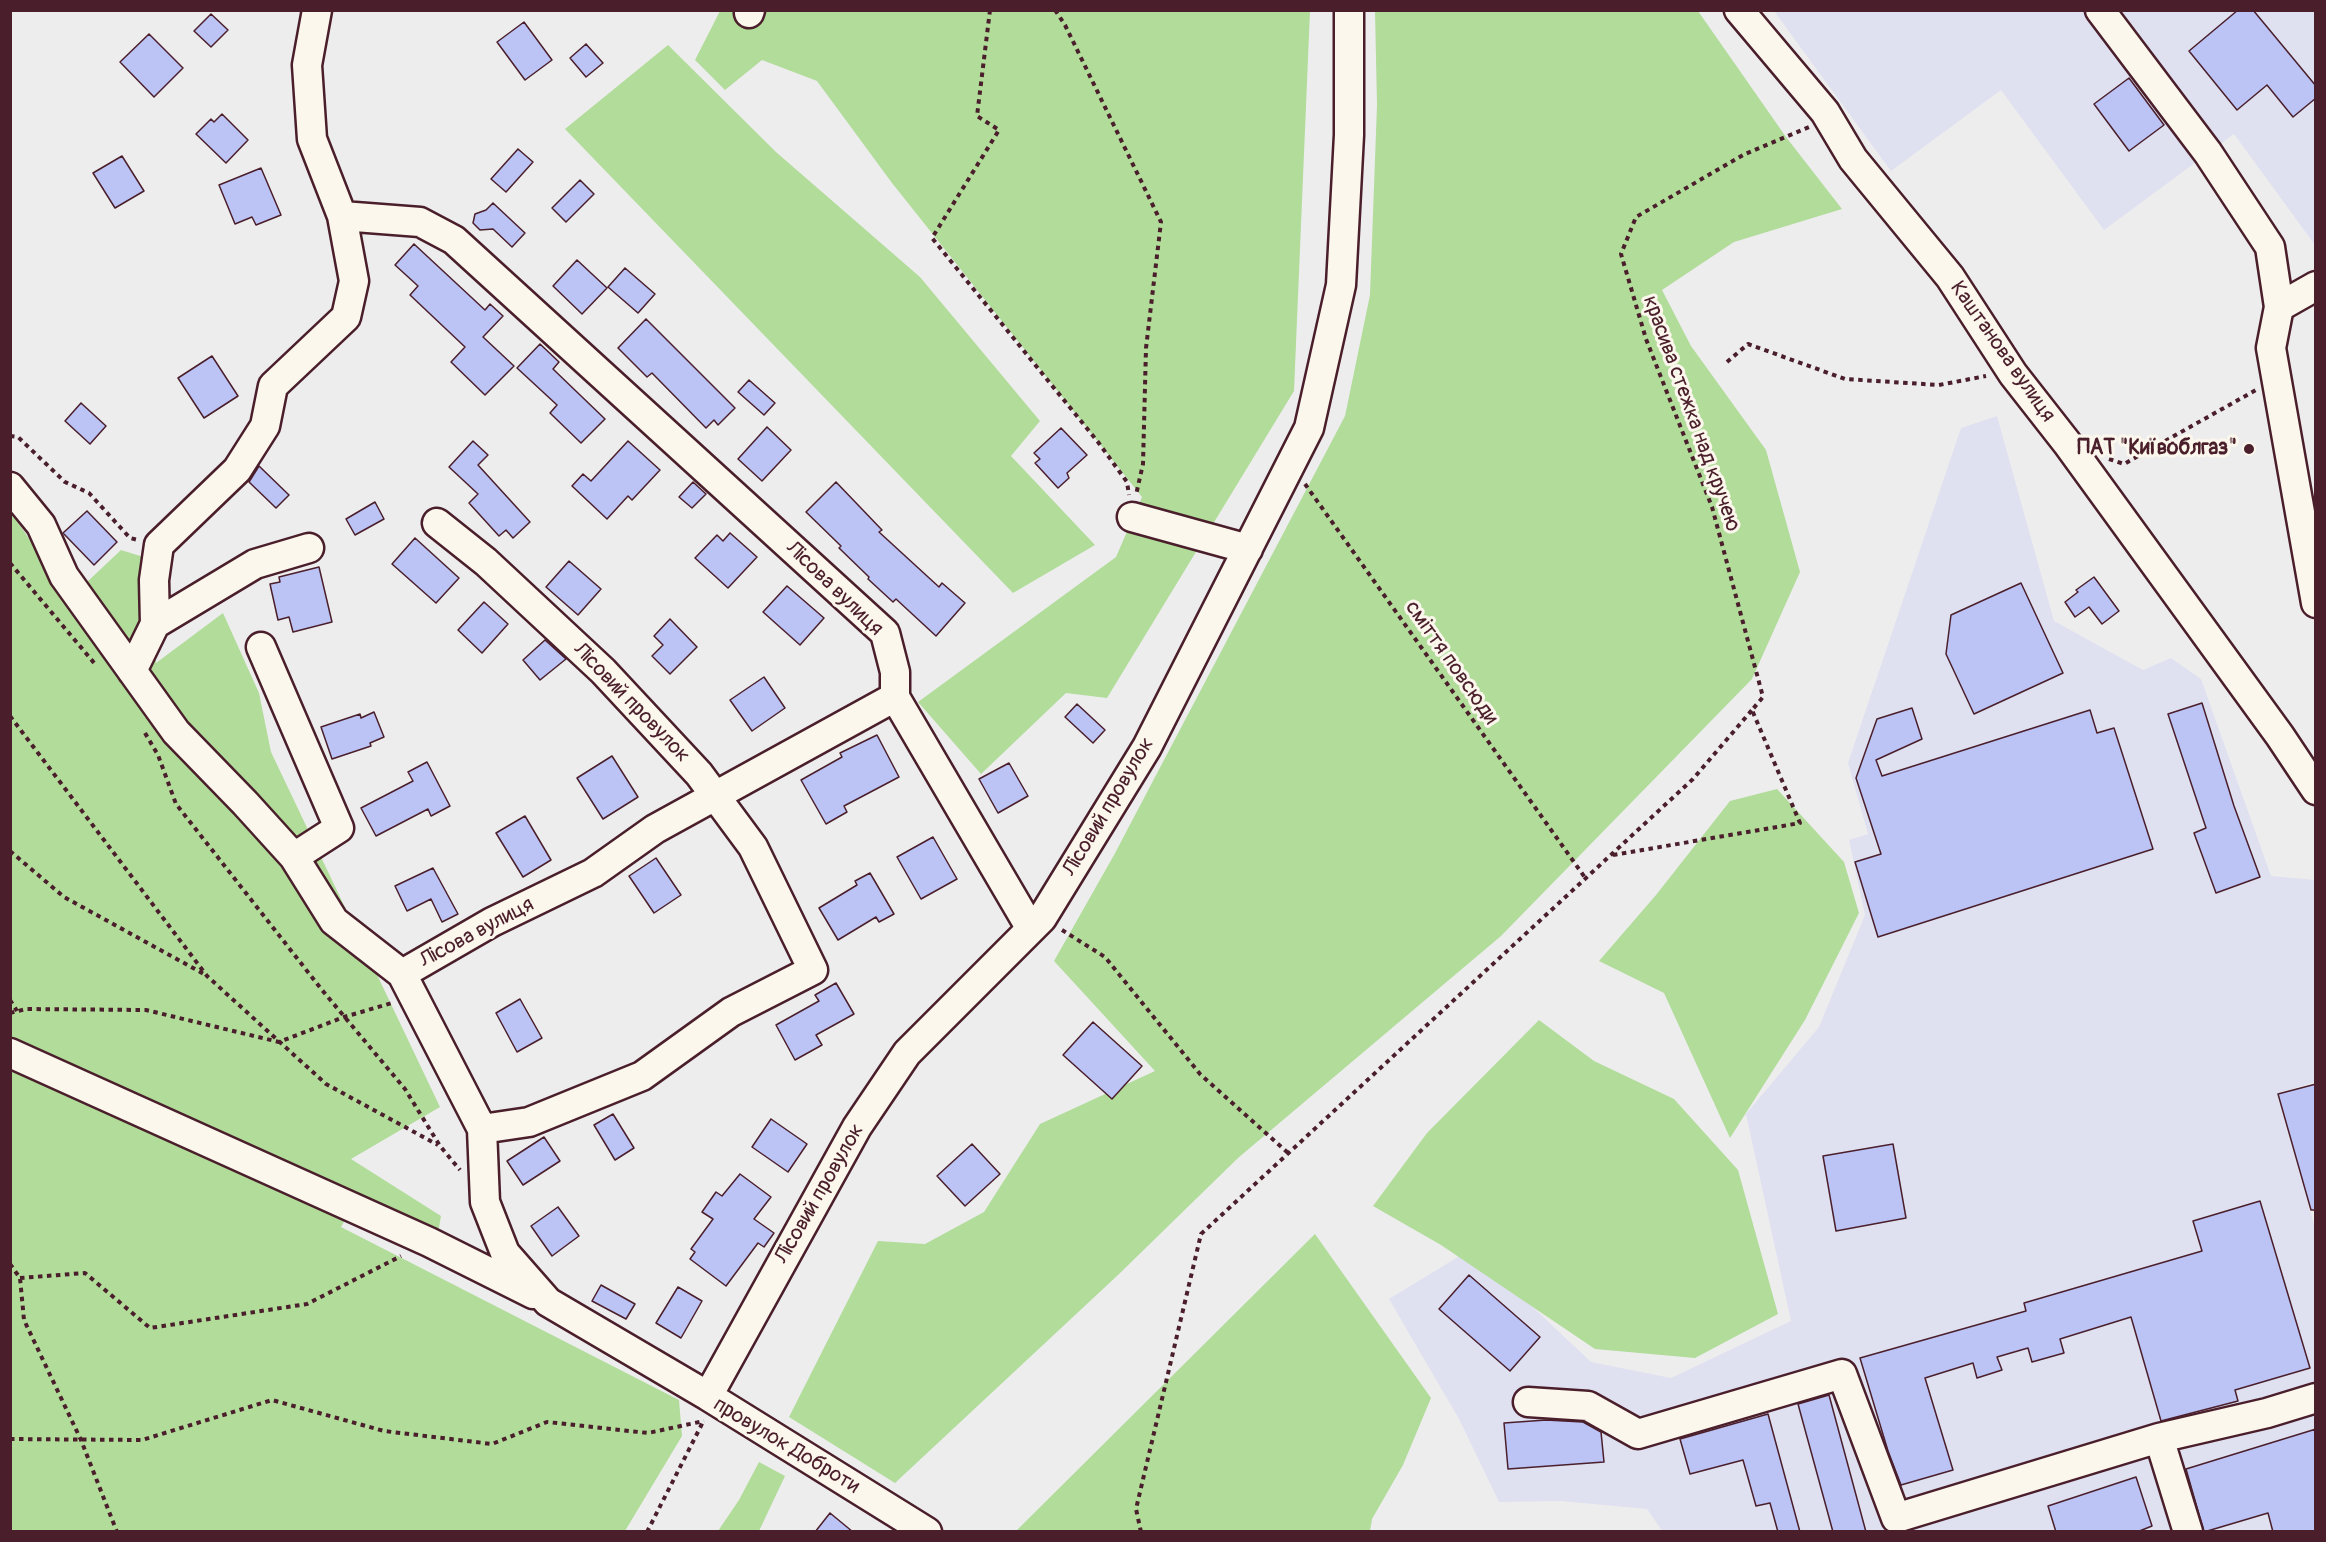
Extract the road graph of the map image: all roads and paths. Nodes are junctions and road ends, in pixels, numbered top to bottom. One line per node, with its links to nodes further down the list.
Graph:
1 (317, 10): 8 (street)
2 (990, 10): 18 (path)
3 (1055, 10): 18 (path)
4 (1349, 10): 16 (street, Лісовий провулок)
5 (1739, 10): 7 (street, Каштанова вулиця)
6 (2100, 10): 10 (street)
7 (1825, 112): 12 (street, Каштанова вулиця); 30 (path, красива стежка над кручею)
8 (342, 216): 20 (street); 29 (street, Лісова вулиця)
9 (2316, 286): 10 (street)
10 (2279, 307): 13 (street)
11 (1727, 362): 12 (path)
12 (2013, 374): 33 (street, Каштанова вулиця)
13 (2277, 377): 15 (path); 24 (street)
14 (10, 436): 20 (path)
15 (2105, 457)
16 (1291, 464): 22 (street, Лісовий провулок); 38 (path, сміття повсюди)
17 (10, 487): 27 (street)
18 (1132, 517): 22 (street)
19 (437, 523): 34 (street, Лісовий провулок)
20 (159, 545): 25 (street)
21 (309, 548): 25 (street)
22 (1248, 549): 39 (street, Лісовий провулок)
23 (10, 563): 28 (path)
24 (2316, 603)
25 (155, 624): 27 (street)
26 (261, 647): 37 (street)
27 (132, 671): 37 (street)
28 (102, 673)
29 (895, 697): 34 (street, Лісова вулиця); 39 (street)
30 (1752, 710): 36 (path); 36 (path)
31 (10, 716): 40 (path)
32 (140, 726): 45 (path)
33 (2316, 790)
34 (715, 795): 41 (street, Лісова вулиця); 48 (street, Лісовий провулок)
35 (10, 851): 40 (path)
36 (1611, 856): 38 (path)
37 (294, 857): 41 (street)
38 (1586, 879): 50 (path)
39 (1036, 923): 50 (path); 58 (street, Лісовий провулок)
40 (207, 976): 46 (path)
41 (407, 985): 45 (path); 48 (street)
42 (10, 1000): 43 (path)
43 (17, 1011): 44 (path); 46 (path)
44 (10, 1013)
45 (344, 1017): 46 (path); 49 (path)
46 (279, 1042): 49 (path)
47 (10, 1053): 52 (street)
48 (482, 1129): 51 (street)
49 (440, 1146): 51 (path)
50 (1288, 1153): 65 (path)
51 (485, 1202): 55 (street)
52 (429, 1242): 54 (path); 55 (street)
53 (10, 1264): 54 (path)
54 (20, 1278): 61 (path)
55 (548, 1302): 58 (street)
56 (2316, 1398): 59 (street)
57 (1528, 1402): 59 (street)
58 (706, 1408): 61 (path); 63 (path, провулок Доброти); 64 (street, провулок Доброти)
59 (2159, 1438): 66 (street)
60 (10, 1439): 61 (path)
61 (81, 1440): 62 (path)
62 (117, 1532)
63 (647, 1532)
64 (927, 1532)
65 (1141, 1532)
66 (2188, 1532)

